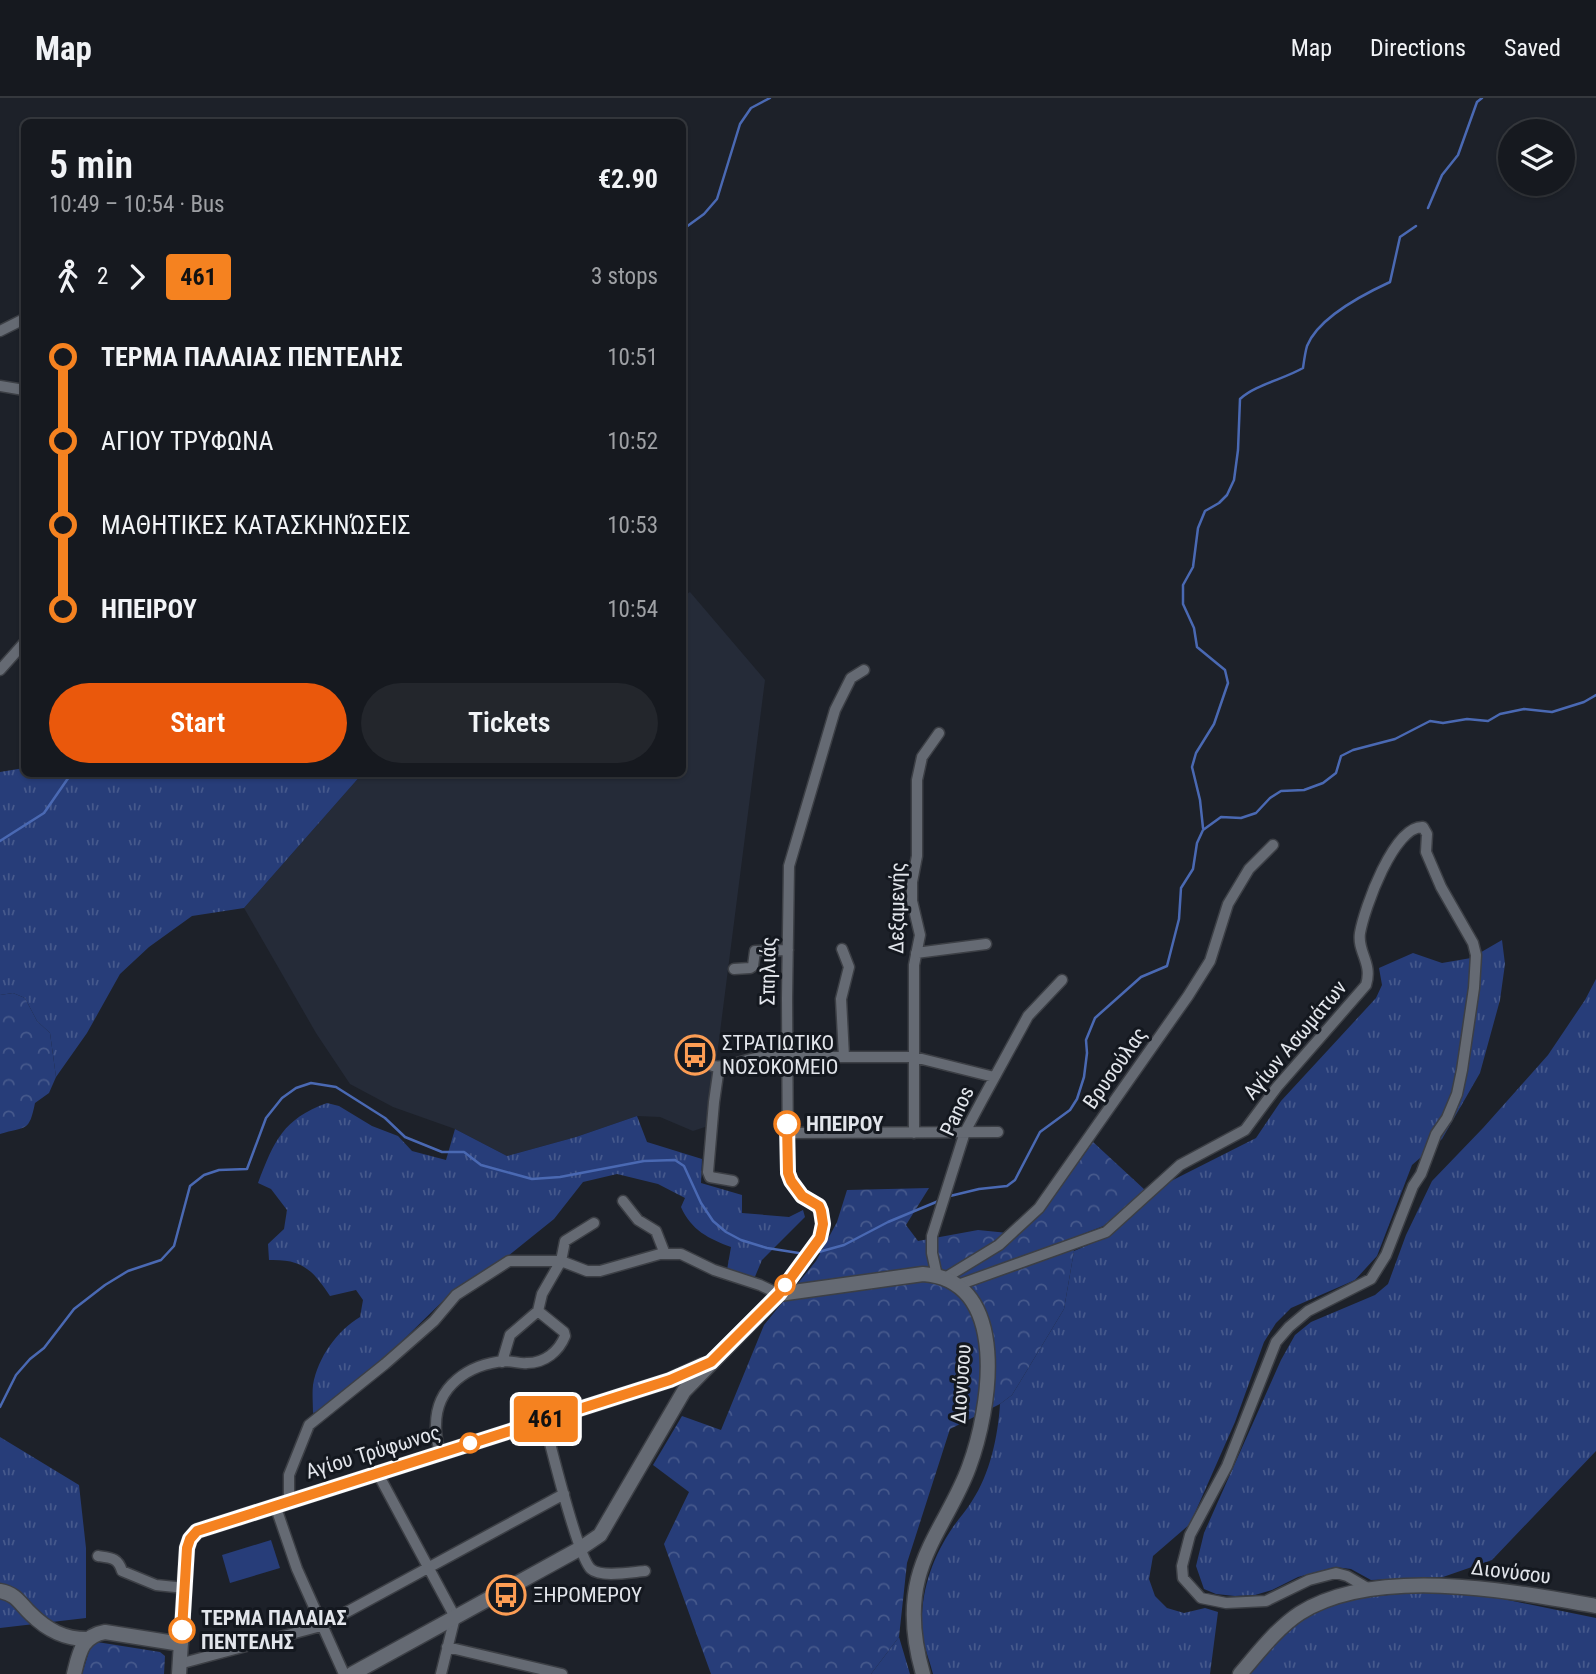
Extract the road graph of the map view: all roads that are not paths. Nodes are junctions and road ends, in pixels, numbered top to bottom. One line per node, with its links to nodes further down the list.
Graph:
1 (21, 320): 2 (street)
2 (0, 331)
3 (0, 386): 4 (street)
4 (21, 390)
5 (21, 646): 6 (street)
6 (0, 670)
7 (864, 670): 12 (street, Σπηλιάς)
8 (939, 733): 13 (street, Δεξαμενής)
9 (1273, 845): 29 (street, Βρυσούλας)
10 (986, 944): 13 (street)
11 (842, 949): 16 (street)
12 (788, 950): 14 (street); 18 (street, Σπηλιάς)
13 (916, 953): 17 (street, Δεξαμενής)
14 (734, 969)
15 (1062, 980): 19 (street, Panos)
16 (844, 1057): 17 (street); 18 (street)
17 (914, 1057): 19 (street); 23 (street, Δεξαμενής)
18 (787, 1058): 22 (street, Σπηλιάς); 24 (street)
19 (995, 1077): 20 (street, Panos)
20 (965, 1132): 21 (street); 23 (street); 29 (street, Panos)
21 (998, 1132)
22 (788, 1133): 23 (street); 30 (street, Σπηλιάς)
23 (914, 1133)
24 (733, 1181)
25 (623, 1201): 27 (street)
26 (594, 1223): 28 (street)
27 (666, 1254): 28 (street); 30 (street)
28 (561, 1261): 31 (street); 40 (street)
29 (947, 1280): 30 (main road); 46 (street, Αγίων Ασωμάτων); 61 (main road, Διονύσου)
30 (779, 1294): 33 (main road)
31 (538, 1311): 32 (street); 32 (street)
32 (502, 1362): 37 (street)
33 (711, 1362): 34 (main road, Αγίου Τρύφωνος); 35 (main road)
34 (670, 1380): 35 (main road); 36 (main road, Αγίου Τρύφωνος)
35 (684, 1391): 41 (main road)
36 (544, 1420): 37 (main road, Αγίου Τρύφωνος); 39 (street)
37 (440, 1452): 38 (main road, Αγίου Τρύφωνος)
38 (377, 1472): 40 (main road, Αγίου Τρύφωνος); 43 (street)
39 (564, 1494): 41 (street); 43 (street)
40 (282, 1502): 45 (main road, Αγίου Τρύφωνος); 50 (street)
41 (581, 1548): 44 (street); 49 (main road)
42 (98, 1556): 45 (street)
43 (429, 1566): 49 (street); 50 (street)
44 (645, 1571)
45 (186, 1588): 52 (main road, Αγίου Τρύφωνος)
46 (1371, 1590): 48 (main road, Διονύσου); 62 (main road, Διονύσου)
47 (0, 1591): 51 (main road)
48 (1596, 1606)
49 (455, 1617): 53 (street); 58 (main road)
50 (321, 1626): 54 (street); 57 (street)
51 (87, 1639): 52 (main road); 56 (main road)
52 (181, 1644): 54 (main road, Αγίου Τρύφωνος)
53 (447, 1647): 55 (street); 59 (street)
54 (179, 1669)
55 (540, 1672): 60 (street)
56 (74, 1674)
57 (344, 1674)
58 (352, 1674)
59 (441, 1674)
60 (562, 1674)
61 (923, 1674)
62 (1240, 1674)

